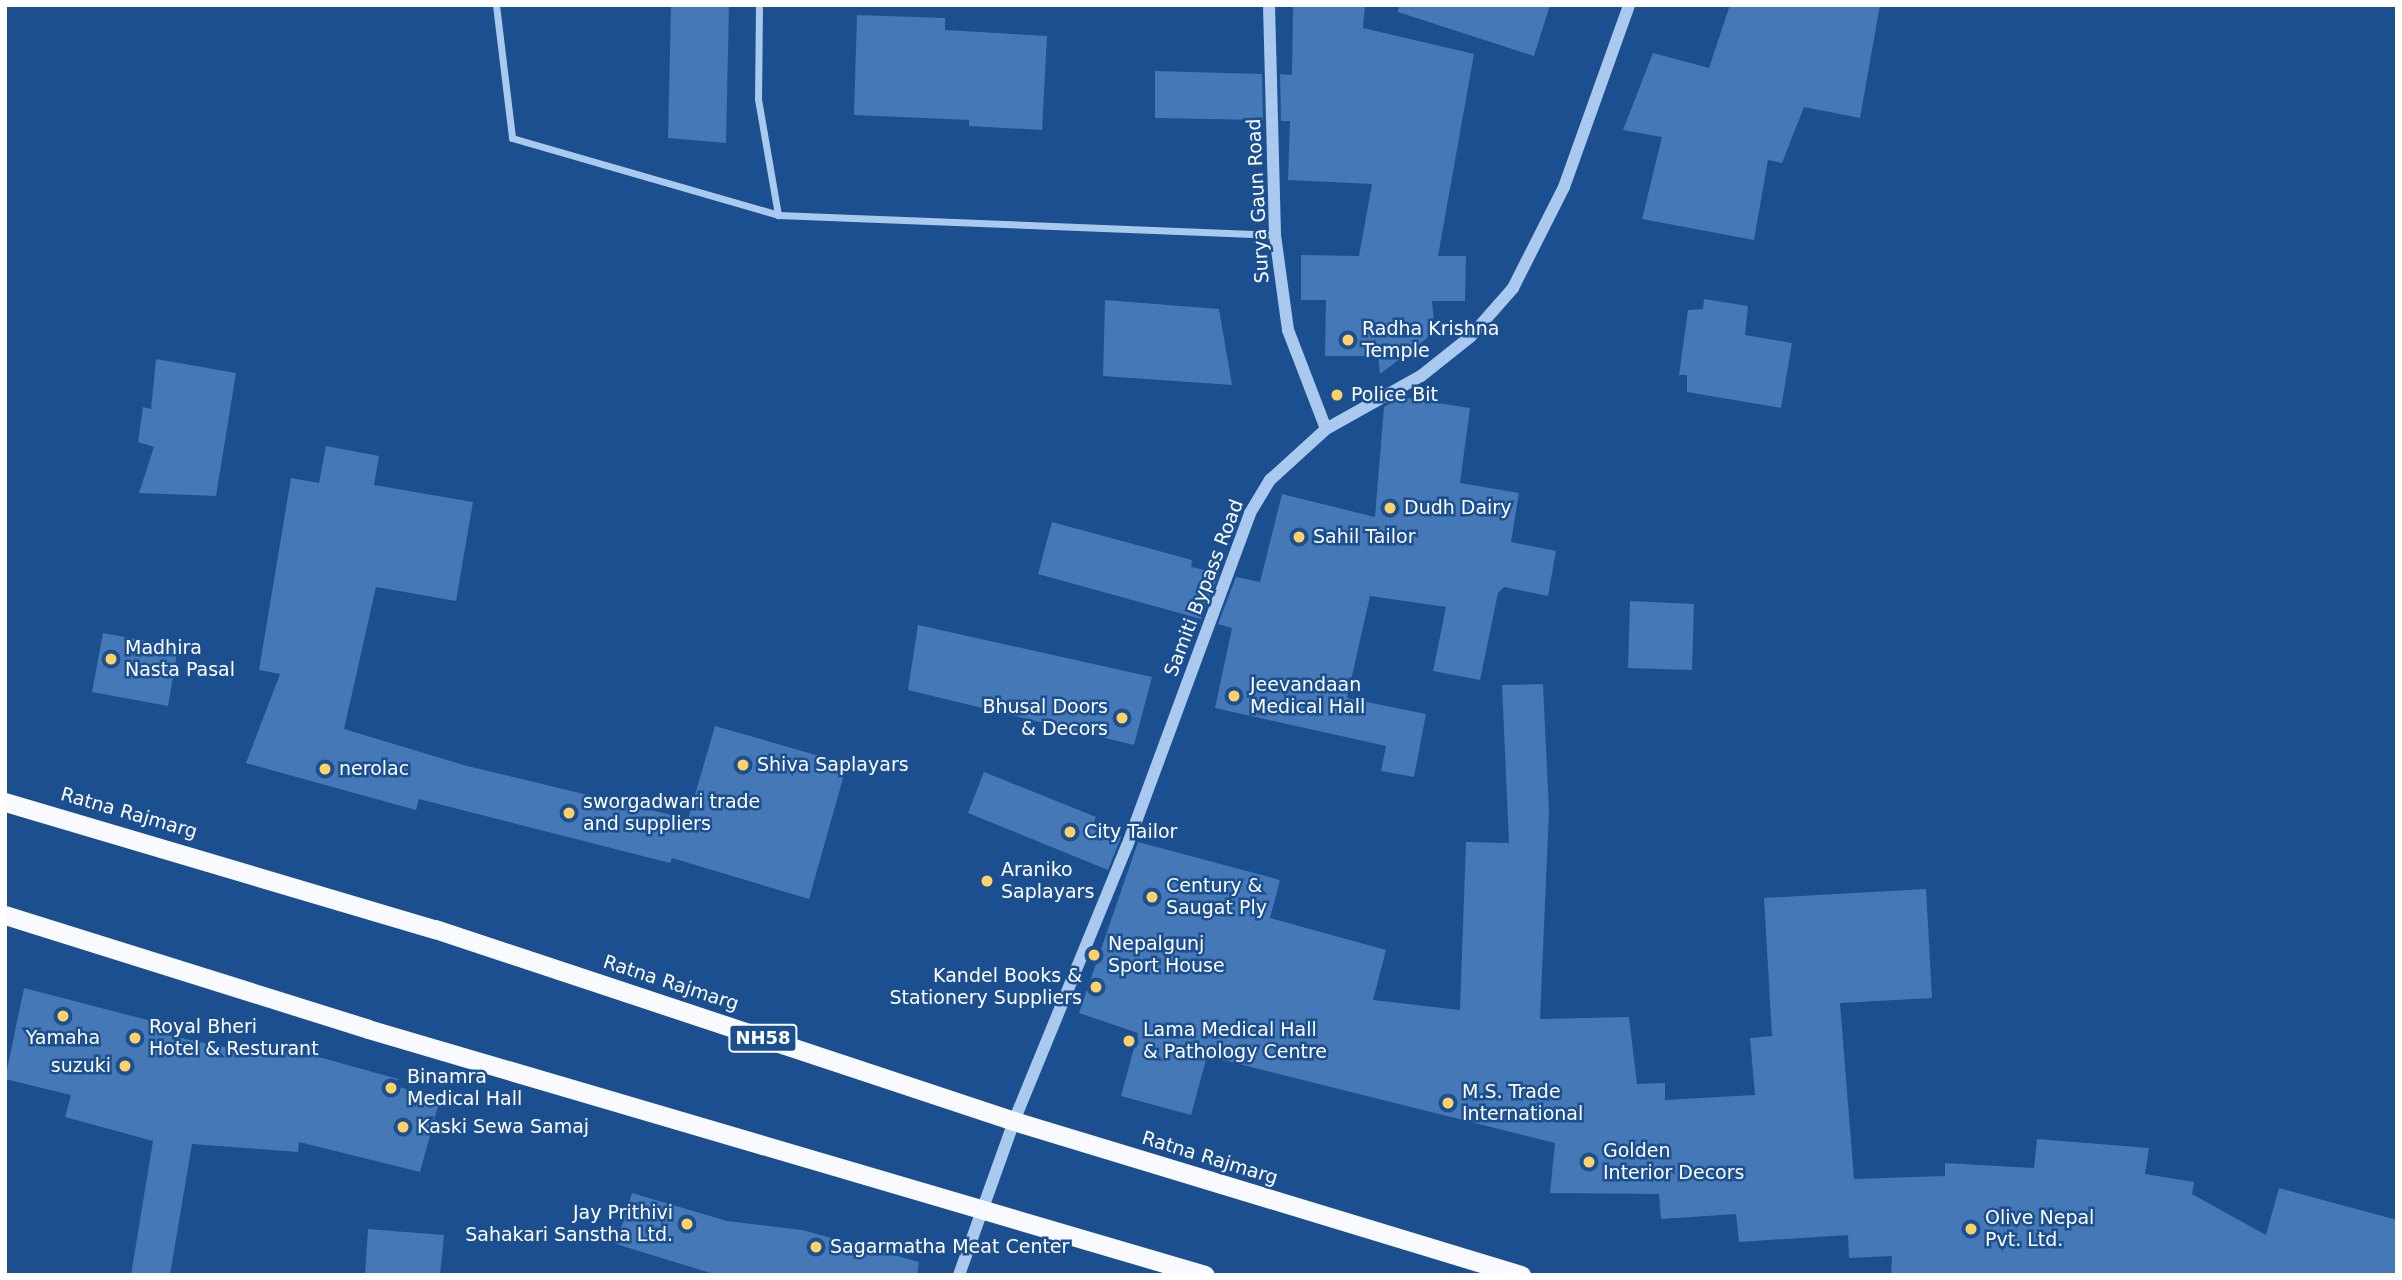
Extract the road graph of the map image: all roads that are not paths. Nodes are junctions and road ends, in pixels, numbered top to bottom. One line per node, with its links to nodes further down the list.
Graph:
1 (496, 5): 5 (street)
2 (759, 5): 5 (street)
3 (1269, 5): 6 (street, Surya Gaun Road)
4 (1629, 5): 7 (street, Samiti Bypass Road)
5 (778, 215): 6 (street)
6 (1275, 235): 7 (street, Surya Gaun Road)
7 (1325, 429): 10 (street, Samiti Bypass Road)
8 (5, 802): 10 (highway, Ratna Rajmarg / NH58)
9 (5, 915): 11 (highway)
10 (1014, 1121): 11 (street, Samiti Bypass Road); 14 (highway, Ratna Rajmarg / NH58)
11 (982, 1209): 12 (street, Samiti Bypass Road); 13 (highway)
12 (958, 1275)
13 (1205, 1275)
14 (1521, 1275)

